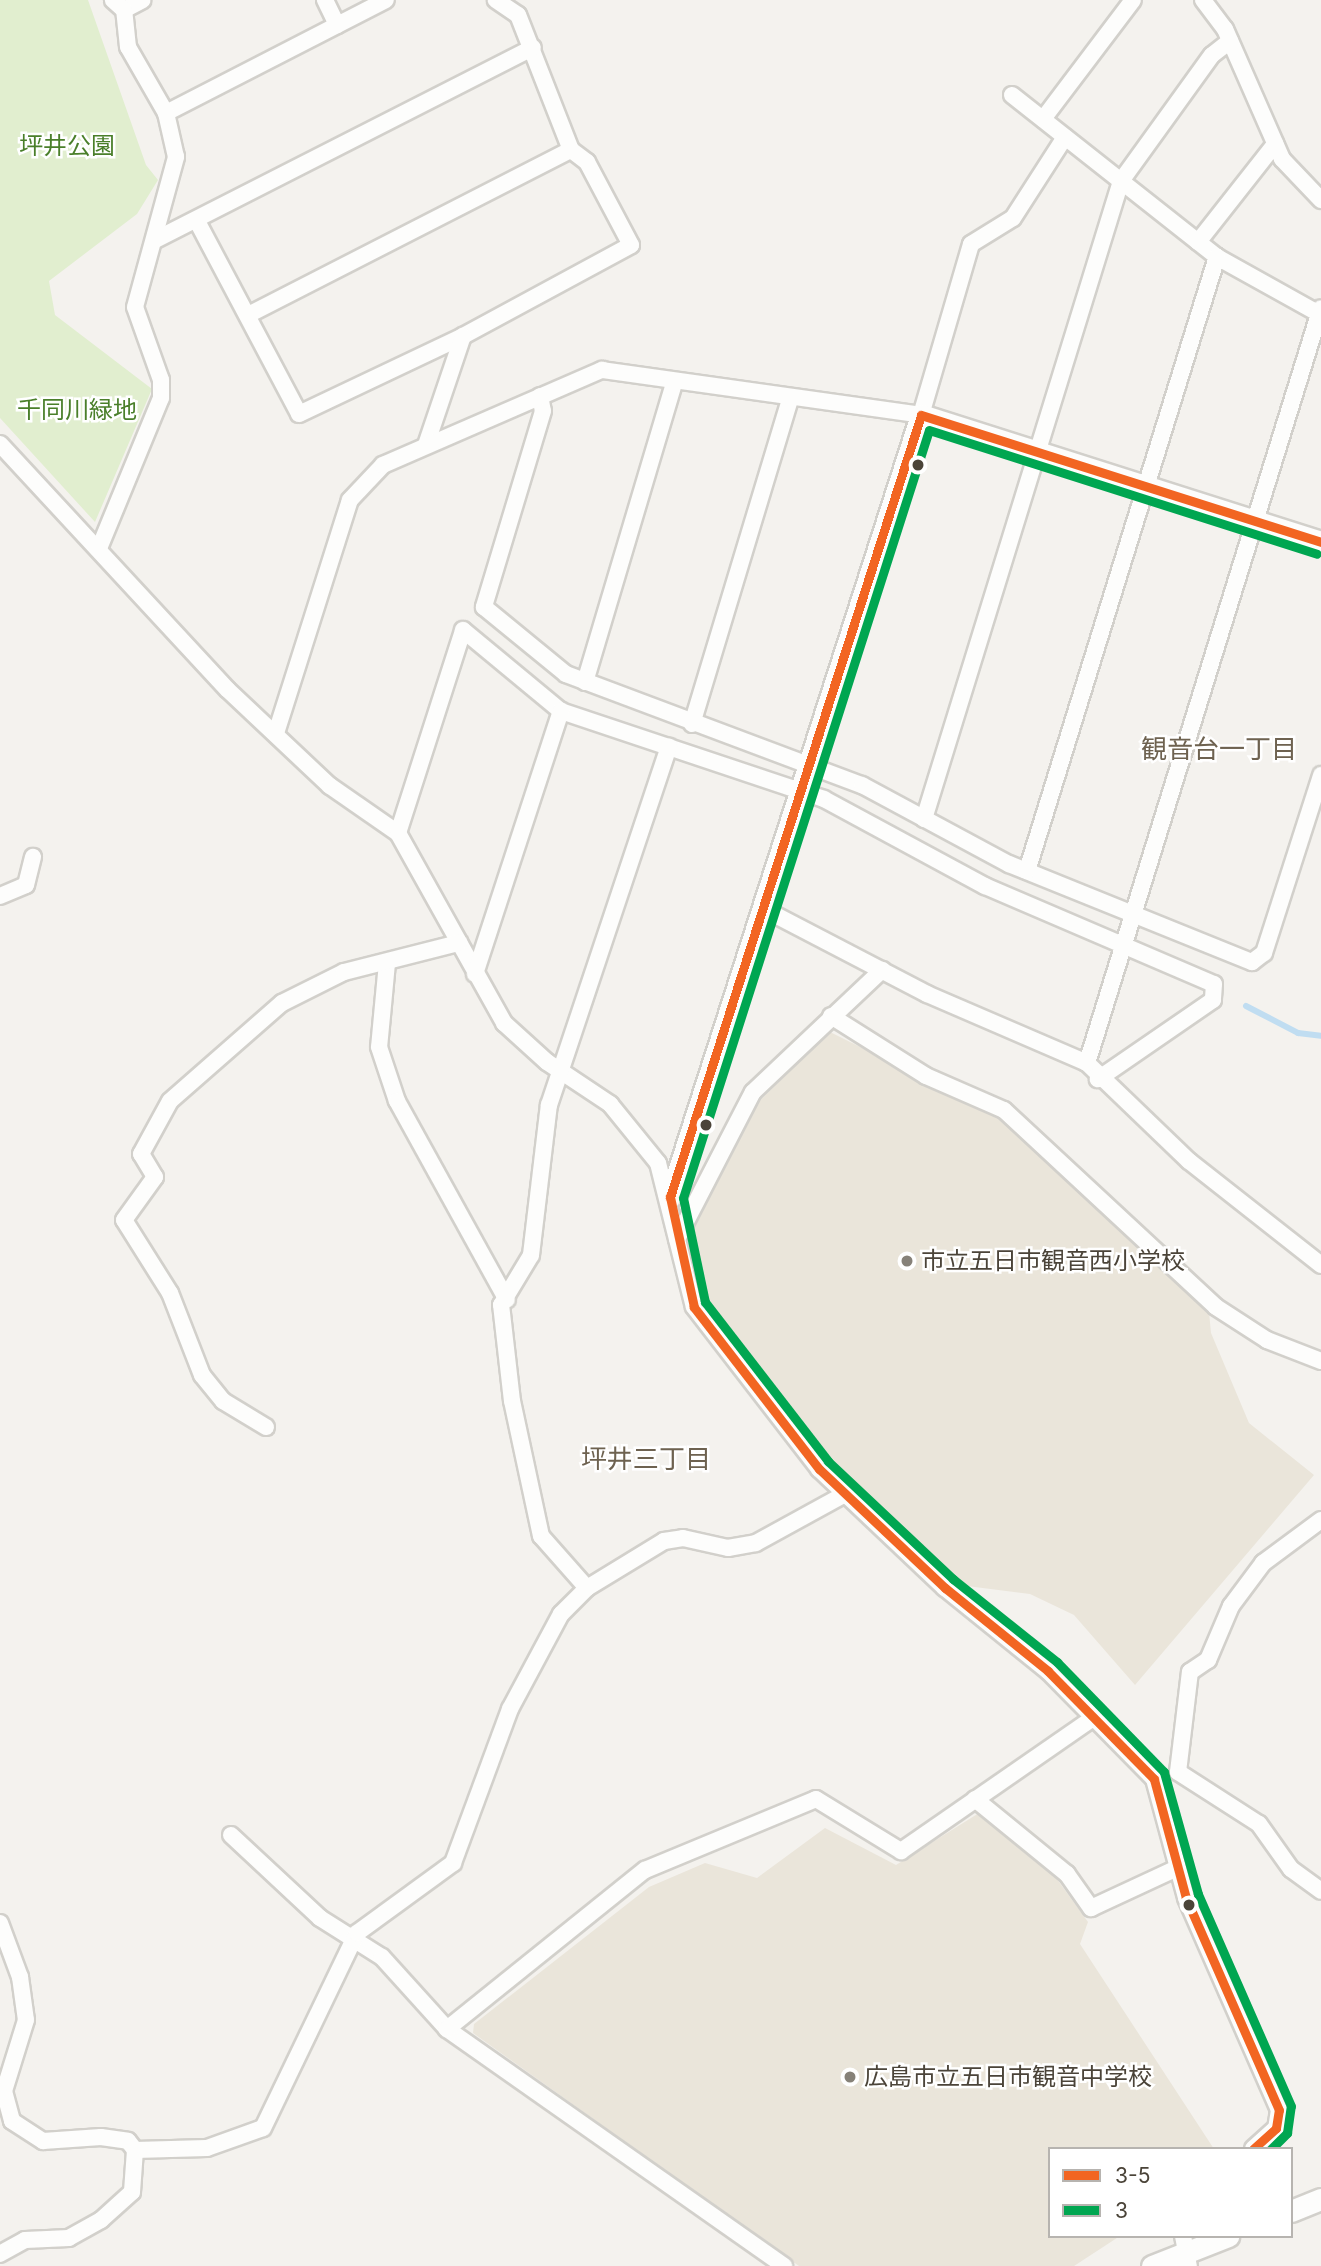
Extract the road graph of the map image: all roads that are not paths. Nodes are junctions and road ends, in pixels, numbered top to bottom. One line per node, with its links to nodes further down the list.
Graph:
1 (143, 0): 7 (street)
2 (325, 0): 8 (street)
3 (386, 0): 8 (street)
4 (496, 0): 10 (street)
5 (1133, 0): 13 (street)
6 (1203, 0): 9 (street)
7 (118, 5): 12 (street)
8 (337, 25): 12 (street)
9 (1230, 41): 15 (street); 17 (street)
10 (533, 47): 16 (street); 19 (street)
11 (1012, 95): 13 (street)
12 (166, 113): 20 (street)
13 (1044, 119): 14 (street)
14 (1065, 137): 17 (street); 29 (street)
15 (1275, 144): 18 (street); 21 (street)
16 (571, 150): 24 (street); 25 (street)
17 (1121, 181): 21 (street); 32 (street)
18 (1321, 200)
19 (197, 221): 20 (street); 24 (street)
20 (155, 240): 36 (street)
21 (1198, 242): 22 (street)
22 (1217, 257): 23 (street); 33 (street)
23 (1320, 312): 34 (street)
24 (247, 315): 25 (street)
25 (463, 336): 31 (street)
26 (675, 381): 27 (street); 28 (street); 37 (street)
27 (540, 396): 31 (street); 37 (street)
28 (790, 399): 29 (street); 39 (street)
29 (922, 415): 32 (street); 42 (street)
30 (0, 444): 36 (street)
31 (426, 445): 40 (street)
32 (1040, 451): 33 (street); 45 (street)
33 (1150, 487): 34 (street); 48 (street)
34 (1259, 523): 35 (street); 51 (street)
35 (1321, 542)
36 (100, 547): 40 (street)
37 (585, 682): 39 (street)
38 (561, 710): 41 (street); 46 (street); 56 (street)
39 (692, 724): 42 (street)
40 (276, 733): 46 (street)
41 (669, 747): 44 (street); 59 (street)
42 (807, 764): 44 (street); 45 (street)
43 (1321, 775): 51 (street)
44 (800, 791): 50 (street); 53 (street)
45 (924, 819): 48 (street)
46 (398, 833): 52 (street)
47 (33, 857): 49 (street)
48 (1027, 871): 51 (street)
49 (0, 896)
50 (762, 908): 55 (street); 61 (street)
51 (1133, 917): 53 (street)
52 (459, 943): 54 (street); 56 (street)
53 (1123, 945): 58 (street); 60 (street)
54 (387, 963): 64 (street); 66 (street)
55 (882, 970): 57 (street); 58 (street)
56 (475, 974): 59 (street)
57 (831, 1016): 62 (street); 65 (street)
58 (1087, 1063): 60 (street)
59 (562, 1071): 61 (street); 64 (street)
60 (1098, 1079): 63 (street)
61 (670, 1197): 62 (street)
62 (676, 1242): 67 (street)
63 (1321, 1265)
64 (507, 1300): 69 (street)
65 (1321, 1361)
66 (266, 1427)
67 (845, 1494): 69 (street); 70 (street)
68 (1321, 1520): 71 (street)
69 (587, 1588): 78 (street)
70 (1093, 1718): 72 (street); 73 (street)
71 (1178, 1772): 72 (street); 76 (street)
72 (1154, 1779): 75 (street)
73 (975, 1799): 75 (street); 79 (street)
74 (231, 1836): 78 (street)
75 (1177, 1868): 80 (street)
76 (1321, 1891)
77 (0, 1923): 81 (street)
78 (353, 1940): 79 (street); 81 (street)
79 (447, 2029): 87 (street)
80 (1255, 2147)
81 (135, 2151): 86 (street)
82 (1321, 2199): 83 (street)
83 (1293, 2210)
84 (1223, 2238): 85 (street)
85 (1186, 2252): 88 (street)
86 (0, 2254)
87 (784, 2266)
88 (1152, 2266)

